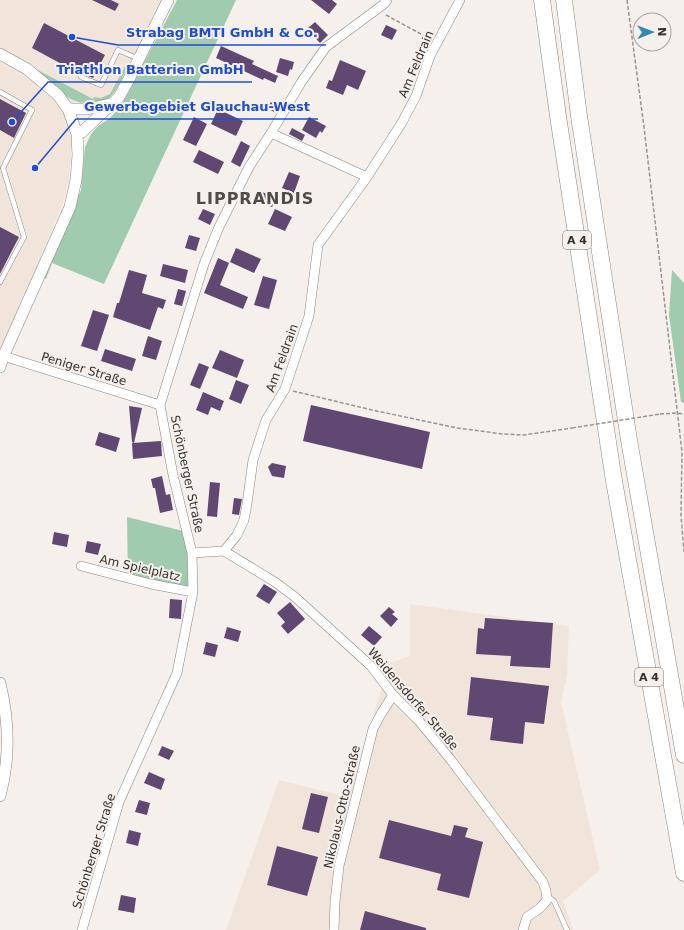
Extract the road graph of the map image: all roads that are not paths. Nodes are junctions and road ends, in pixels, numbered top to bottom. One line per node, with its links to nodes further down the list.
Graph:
1 (168, 0): 7 (street)
2 (387, 0): 12 (street, Schönberger Straße)
3 (460, 0): 14 (street, Am Feldrain)
4 (542, 0): 27 (highway, A 4)
5 (564, 0): 25 (highway, A 4)
6 (0, 54): 11 (street)
7 (139, 59): 8 (lane); 10 (street)
8 (81, 77)
9 (0, 92): 15 (lane)
10 (111, 104): 11 (street); 13 (street)
11 (68, 109): 13 (street)
12 (271, 133): 14 (street); 18 (street, Schönberger Straße)
13 (77, 134): 16 (street)
14 (368, 177): 19 (street, Am Feldrain)
15 (0, 282)
16 (2, 356): 17 (street); 18 (street, Peniger Straße)
17 (0, 368)
18 (160, 405): 20 (street, Schönberger Straße)
19 (224, 551): 20 (street); 24 (street, Weidensdorfer Straße)
20 (192, 553): 22 (street, Schönberger Straße)
21 (81, 566): 22 (street, Am Spielplatz)
22 (193, 592): 29 (street, Schönberger Straße)
23 (0, 683): 26 (street)
24 (393, 695): 28 (street, Weidensdorfer Straße); 30 (street, Nikolaus-Otto-Straße)
25 (684, 755)
26 (0, 796)
27 (684, 873)
28 (547, 896): 31 (street); 32 (lane)
29 (82, 930)
30 (334, 930)
31 (523, 930)
32 (567, 930)

